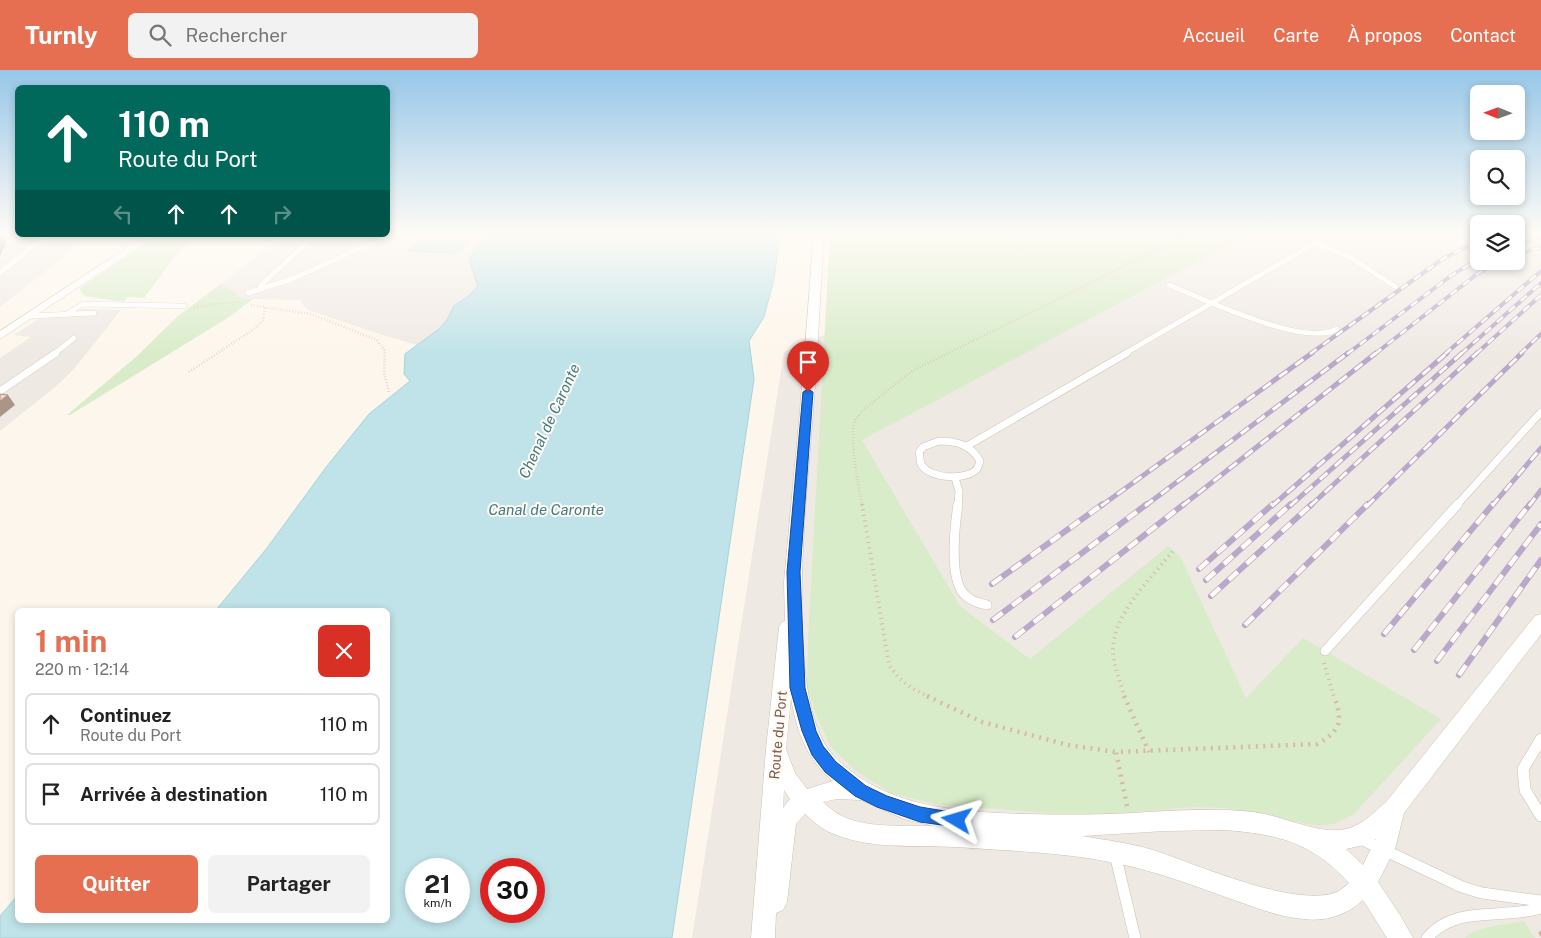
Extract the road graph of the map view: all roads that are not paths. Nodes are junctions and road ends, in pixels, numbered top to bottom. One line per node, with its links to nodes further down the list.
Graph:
1 (93, 275): 15 (street)
2 (272, 275): 9 (lane)
3 (302, 275): 9 (lane)
4 (816, 275): 23 (street, Route du Port)
5 (1261, 275): 11 (lane)
6 (1377, 275): 8 (lane)
7 (1169, 285): 11 (lane)
8 (1396, 287)
9 (260, 289): 10 (lane)
10 (248, 293)
11 (1214, 302): 16 (lane); 21 (lane)
12 (184, 306): 14 (lane)
13 (94, 313): 14 (lane)
14 (67, 314): 15 (lane)
15 (31, 316): 17 (street)
16 (1337, 329)
17 (0, 336)
18 (74, 338): 19 (lane)
19 (0, 391)
20 (1541, 412): 26 (lane)
21 (967, 446): 22 (lane); 22 (lane)
22 (955, 478): 24 (lane)
23 (793, 572): 28 (street, Route du Port); 29 (street)
24 (987, 605)
25 (1541, 621): 31 (street)
26 (1325, 651)
27 (1541, 739): 32 (lane)
28 (776, 749): 30 (street); 40 (street, Route du Port)
29 (861, 791): 30 (street); 33 (street)
30 (803, 800): 36 (street); 41 (street)
31 (1394, 809): 34 (street); 35 (street)
32 (1541, 816)
33 (1307, 836): 34 (street); 37 (street)
34 (1355, 837): 35 (lane)
35 (1384, 849): 37 (street); 38 (lane)
36 (1115, 852): 37 (street); 42 (lane)
37 (1365, 883): 43 (street)
38 (1541, 901)
39 (1541, 908): 44 (lane)
40 (763, 938)
41 (770, 938)
42 (1134, 938)
43 (1402, 938)
44 (1427, 938)

